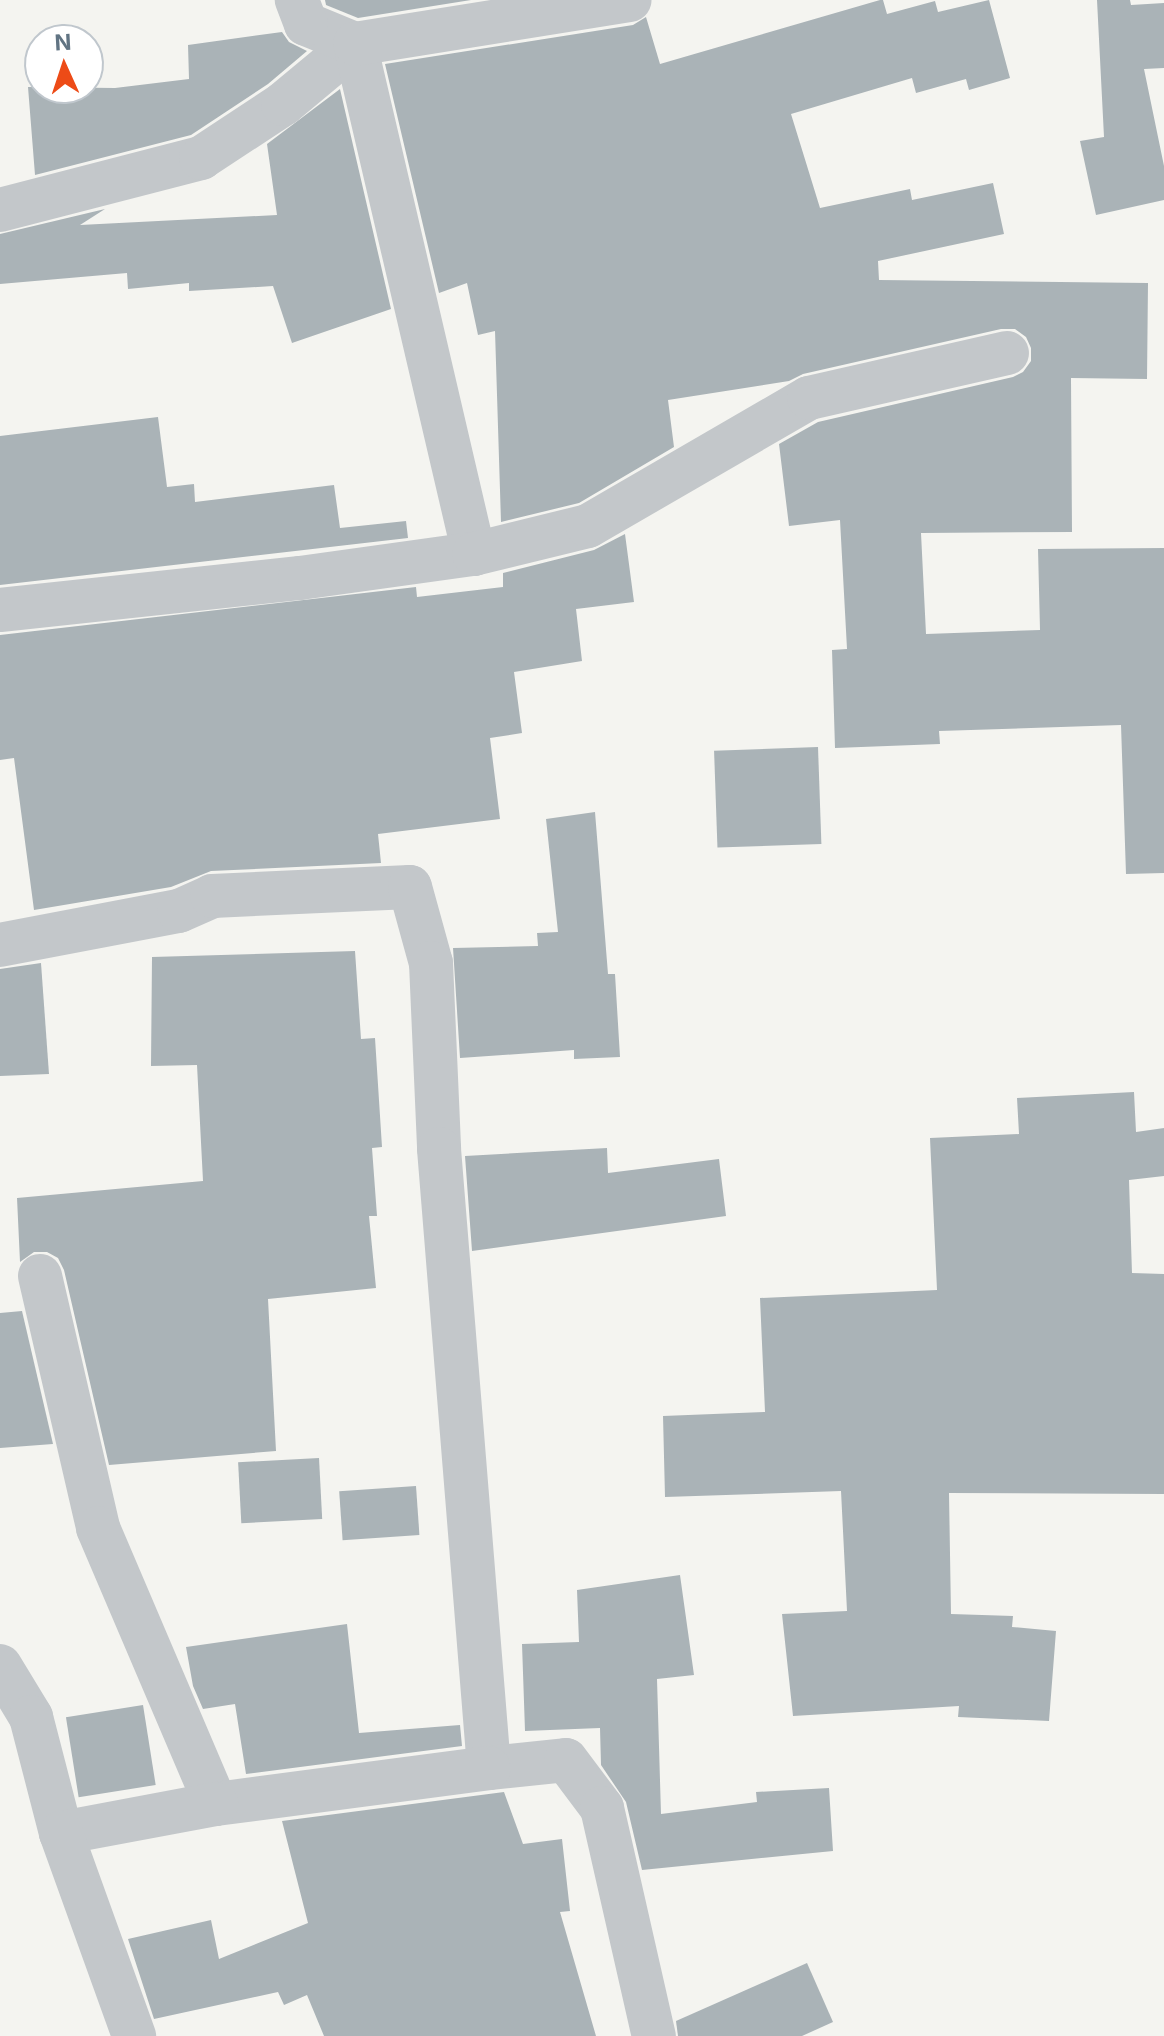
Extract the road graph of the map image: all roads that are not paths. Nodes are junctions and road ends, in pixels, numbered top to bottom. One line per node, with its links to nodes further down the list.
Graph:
1 (297, 0): 3 (street)
2 (629, 0): 3 (street)
3 (355, 44): 4 (street); 6 (street)
4 (0, 210)
5 (1007, 353): 6 (street)
6 (474, 554): 7 (street)
7 (0, 610)
8 (0, 945): 11 (street)
9 (40, 1276): 12 (street)
10 (0, 1666): 13 (street)
11 (489, 1768): 12 (street); 15 (street)
12 (216, 1804): 13 (street)
13 (61, 1833): 14 (street)
14 (134, 2036)
15 (654, 2036)

